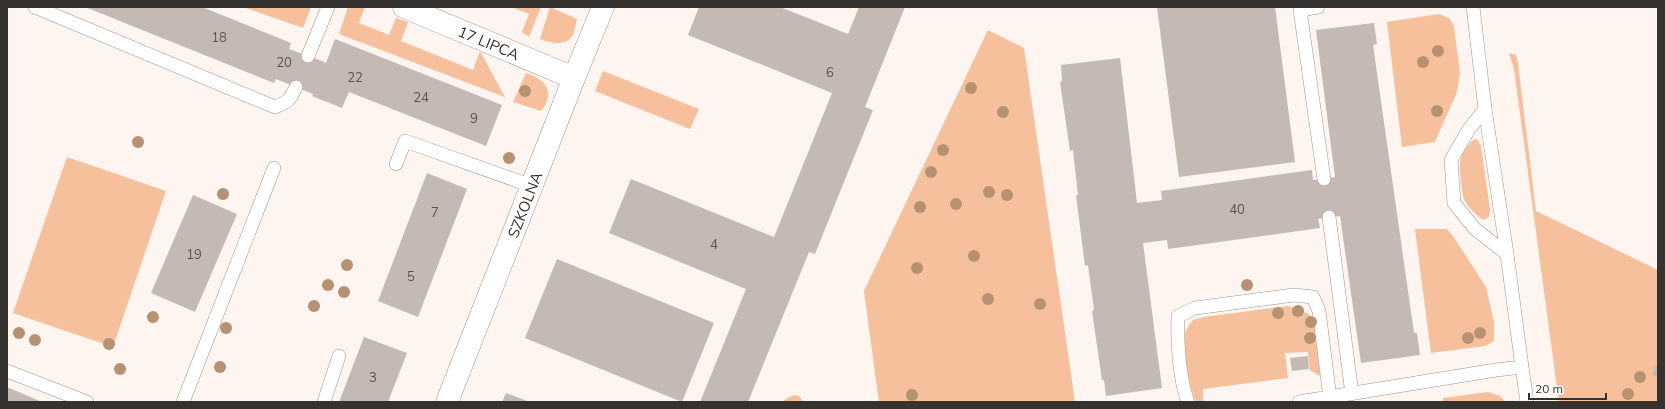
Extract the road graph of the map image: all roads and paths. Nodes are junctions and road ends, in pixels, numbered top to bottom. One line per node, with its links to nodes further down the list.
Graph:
1 (35, 7): 9 (lane)
2 (328, 7): 7 (lane)
3 (404, 7): 8 (street, 17 LIPCA)
4 (603, 7): 8 (street, SZKOLNA)
5 (1318, 7): 13 (lane)
6 (1473, 7): 10 (lane)
7 (308, 56)
8 (574, 78): 14 (street, SZKOLNA)
9 (296, 87)
10 (1485, 109): 16 (lane); 16 (lane)
11 (396, 164): 14 (lane)
12 (274, 168): 23 (lane)
13 (1324, 178)
14 (532, 186): 25 (street, SZKOLNA)
15 (1329, 218): 20 (lane)
16 (1508, 254): 18 (lane)
17 (339, 356): 24 (lane)
18 (1522, 367): 20 (lane); 28 (lane)
19 (7, 371): 22 (lane)
20 (1352, 394): 21 (lane)
21 (1330, 398): 26 (lane); 27 (lane)
22 (87, 402)
23 (183, 402)
24 (324, 402)
25 (447, 402)
26 (1188, 402)
27 (1299, 402)
28 (1527, 402)

